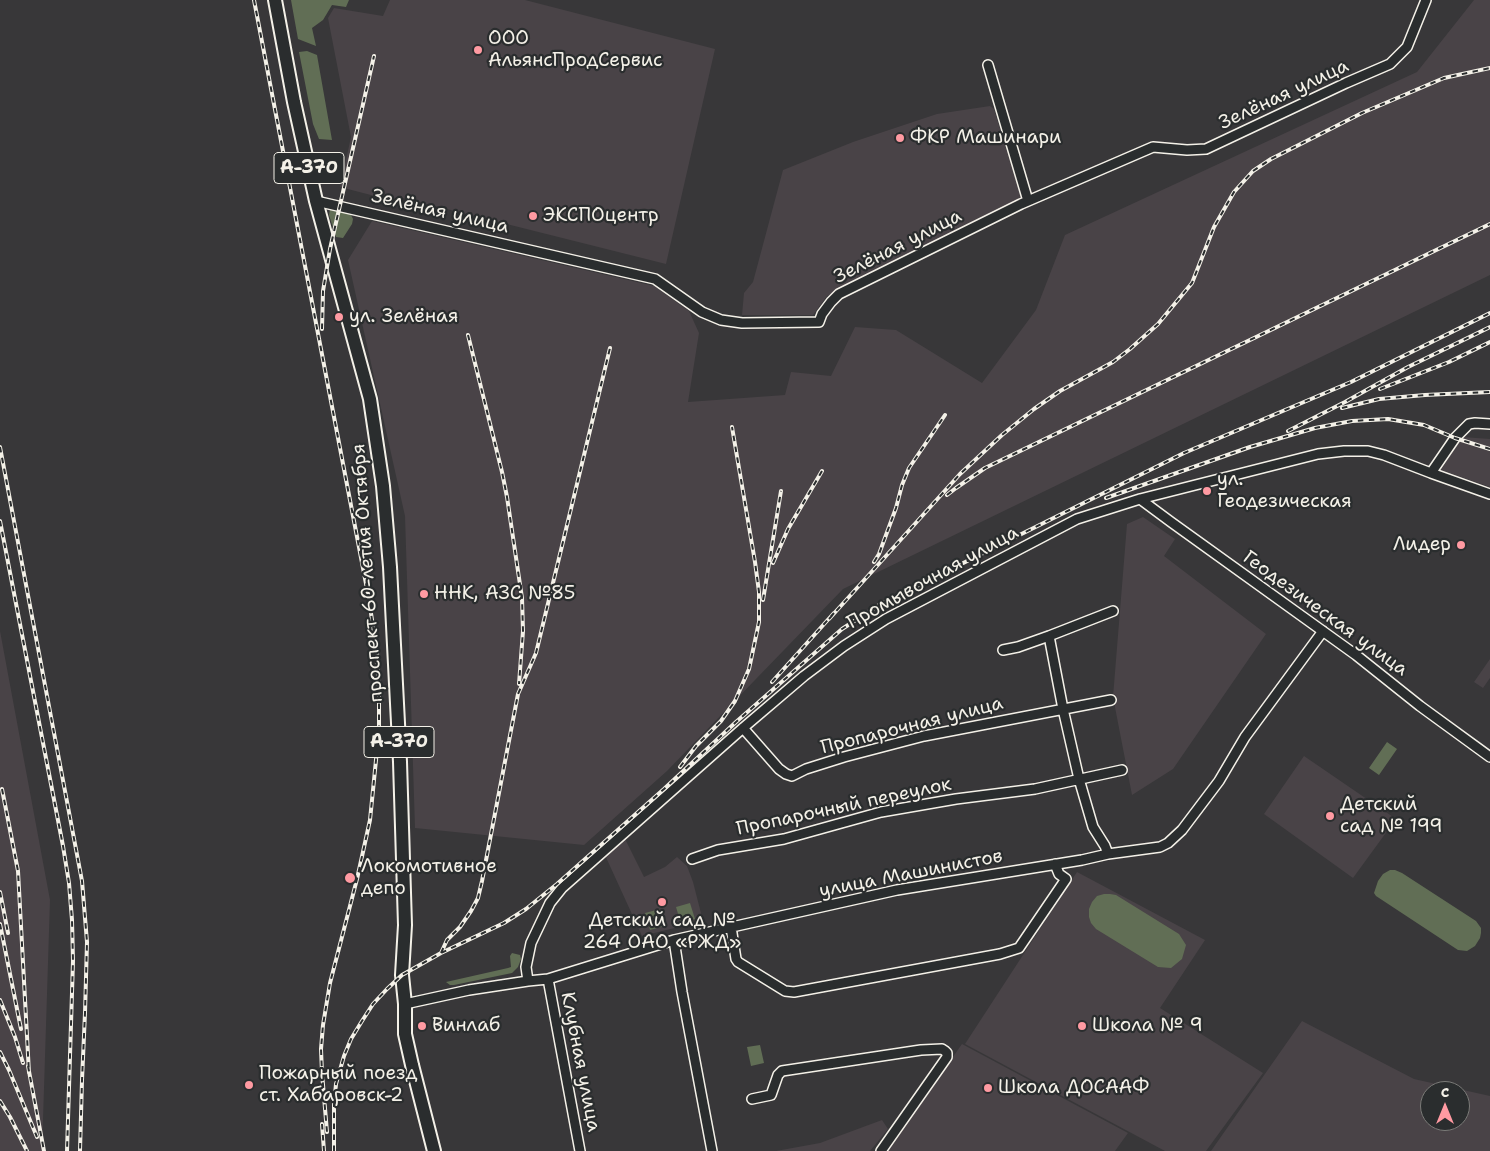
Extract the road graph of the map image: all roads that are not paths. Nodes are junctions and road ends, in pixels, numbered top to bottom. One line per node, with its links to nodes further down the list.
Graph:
1 (275, 0): 4 (highway, проспект 60-летия Октября / А-370)
2 (1426, 0): 5 (street, Зелёная улица)
3 (988, 65): 5 (street)
4 (316, 201): 5 (street, Зелёная улица); 27 (highway, проспект 60-летия Октября / А-370)
5 (1028, 201)
6 (1490, 424): 7 (street)
7 (1431, 473): 8 (street, Промывочная улица); 9 (street, Промывочная улица)
8 (1490, 494)
9 (1140, 499): 11 (street, Геодезическая улица); 16 (street, Промывочная улица)
10 (1113, 611): 12 (street)
11 (1322, 631): 17 (street, Геодезическая улица); 20 (street, улица Машинистов)
12 (1049, 636): 13 (street); 15 (street)
13 (1004, 650)
14 (1111, 700): 15 (street, Пропарочная улица)
15 (1063, 709): 16 (street, Пропарочная улица); 19 (street)
16 (743, 728): 26 (street, Промывочная улица)
17 (1490, 757)
18 (1122, 770): 19 (street, Пропарочный переулок)
19 (1079, 779): 20 (street); 21 (street, Пропарочный переулок)
20 (1108, 854): 22 (street, улица Машинистов)
21 (692, 859)
22 (1055, 864): 23 (street, улица Машинистов); 23 (street)
23 (731, 927): 24 (street, улица Машинистов)
24 (674, 940): 25 (street, улица Машинистов); 31 (street)
25 (548, 979): 26 (street, улица Машинистов); 30 (street, Клубная улица)
26 (528, 980): 27 (street, улица Машинистов)
27 (405, 1004): 29 (highway, проспект 60-летия Октября / А-370)
28 (752, 1099): 32 (street)
29 (434, 1151)
30 (580, 1151)
31 (712, 1151)
32 (880, 1151)

